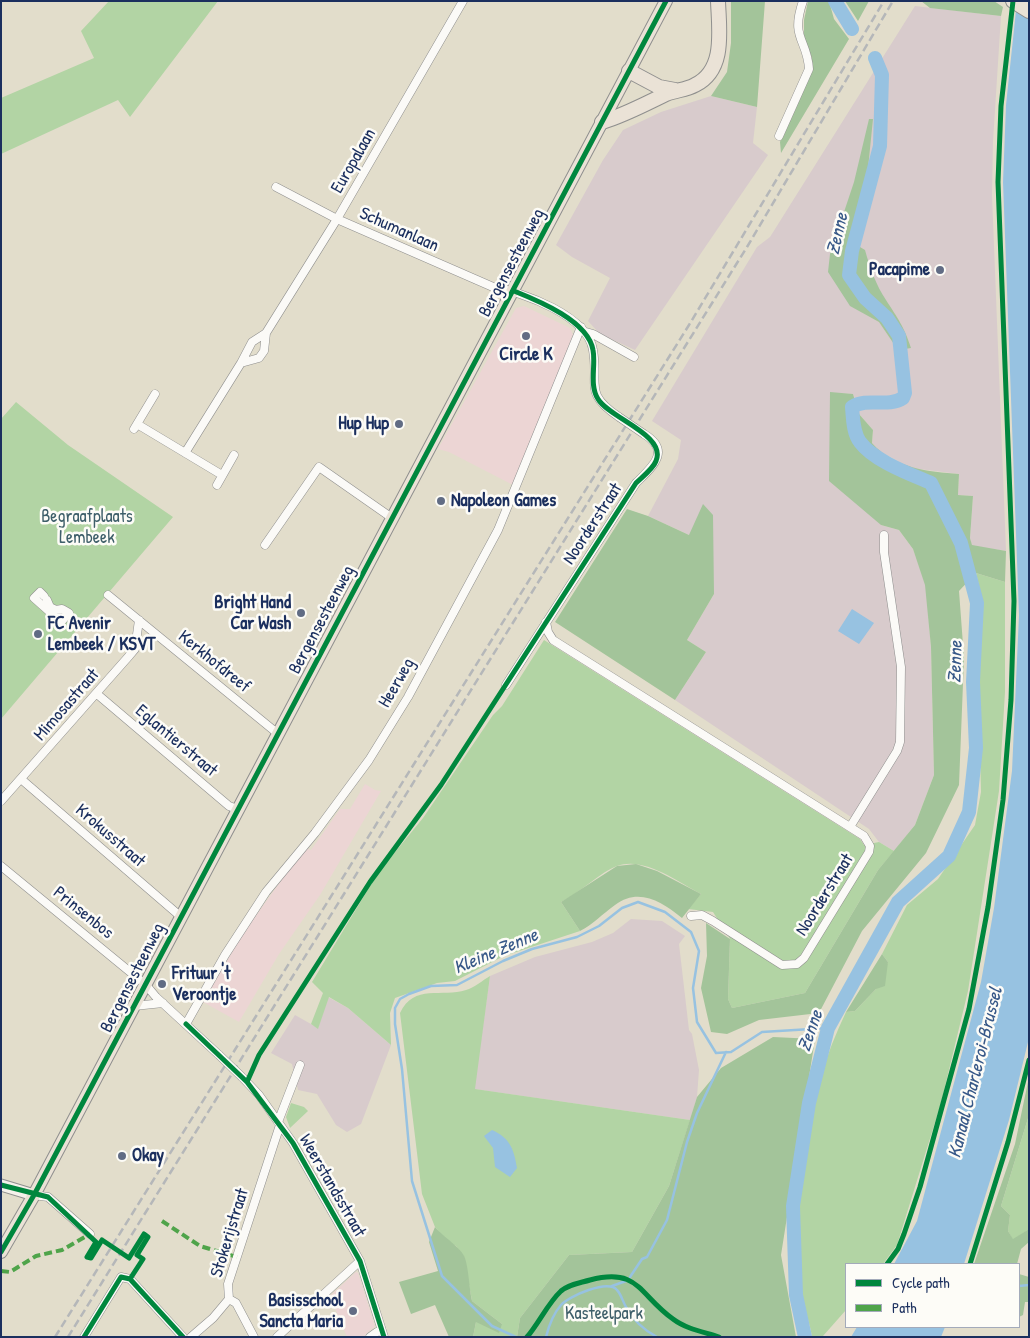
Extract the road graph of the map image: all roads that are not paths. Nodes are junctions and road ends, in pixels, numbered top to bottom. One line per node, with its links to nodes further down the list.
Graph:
1 (463, 1): 12 (street, Europalaan)
2 (666, 1): 7 (main road, Bergensesteenweg)
3 (718, 1): 8 (highway)
4 (803, 1): 10 (street)
5 (1013, 1): 6 (highway)
6 (1029, 11)
7 (629, 71): 8 (highway); 9 (main road, Bergensesteenweg)
8 (675, 90): 9 (highway)
9 (602, 122): 13 (main road, Bergensesteenweg)
10 (779, 136)
11 (276, 187): 12 (street, Schumanlaan)
12 (337, 219): 13 (street, Schumanlaan); 15 (street, Europalaan)
13 (514, 291): 14 (street); 23 (main road, Bergensesteenweg)
14 (584, 330): 16 (street); 28 (street, Noorderstraat, bridge); 42 (street, Heerweg)
15 (266, 333): 17 (street, Europalaan); 17 (street, Europalaan)
16 (634, 357)
17 (241, 363): 19 (street, Europalaan)
18 (154, 394): 19 (street)
19 (185, 453): 21 (street)
20 (234, 455): 21 (street)
21 (222, 475): 22 (street)
22 (217, 485)
23 (392, 518): 25 (street); 31 (main road, Bergensesteenweg)
24 (884, 535): 35 (street)
25 (265, 545)
26 (108, 595): 27 (street, Kerkhofdreef)
27 (139, 620): 30 (street, Mimosastraat); 31 (street, Kerkhofdreef)
28 (546, 622): 29 (street, Noorderstraat); 35 (street, Noorderstraat)
29 (506, 685)
30 (97, 694): 32 (street, Mimosastraat); 34 (street, Eglantierstraat)
31 (277, 733): 34 (main road, Bergensesteenweg)
32 (21, 779): 33 (street, Mimosastraat); 37 (street, Krokusstraat)
33 (1, 802)
34 (237, 809): 37 (main road, Bergensesteenweg)
35 (850, 827): 38 (street, Noorderstraat)
36 (1, 866): 39 (street, Prinsenbos)
37 (180, 916): 39 (main road, Bergensesteenweg)
38 (691, 916)
39 (146, 985): 40 (street, Weerstandsstraat); 41 (main road, Bergensesteenweg)
40 (163, 1003): 41 (street); 42 (street, Weerstandsstraat)
41 (134, 1006): 46 (main road, Bergensesteenweg)
42 (186, 1024): 44 (street, Weerstandsstraat, bridge)
43 (300, 1065): 44 (street, Weerstandsstraat)
44 (279, 1124): 49 (street, Weerstandsstraat); 50 (street, Stokerijstraat)
45 (1, 1185): 46 (street)
46 (34, 1195): 47 (street); 48 (main road, Bergensesteenweg)
47 (90, 1234)
48 (1, 1252)
49 (360, 1261): 51 (street, Weerstandsstraat); 56 (street)
50 (230, 1299): 54 (street, Stokerijstraat); 55 (street)
51 (381, 1334): 57 (street)
52 (84, 1337): 53 (street)
53 (183, 1337)
54 (191, 1337)
55 (254, 1337)
56 (277, 1337)
57 (370, 1337)

